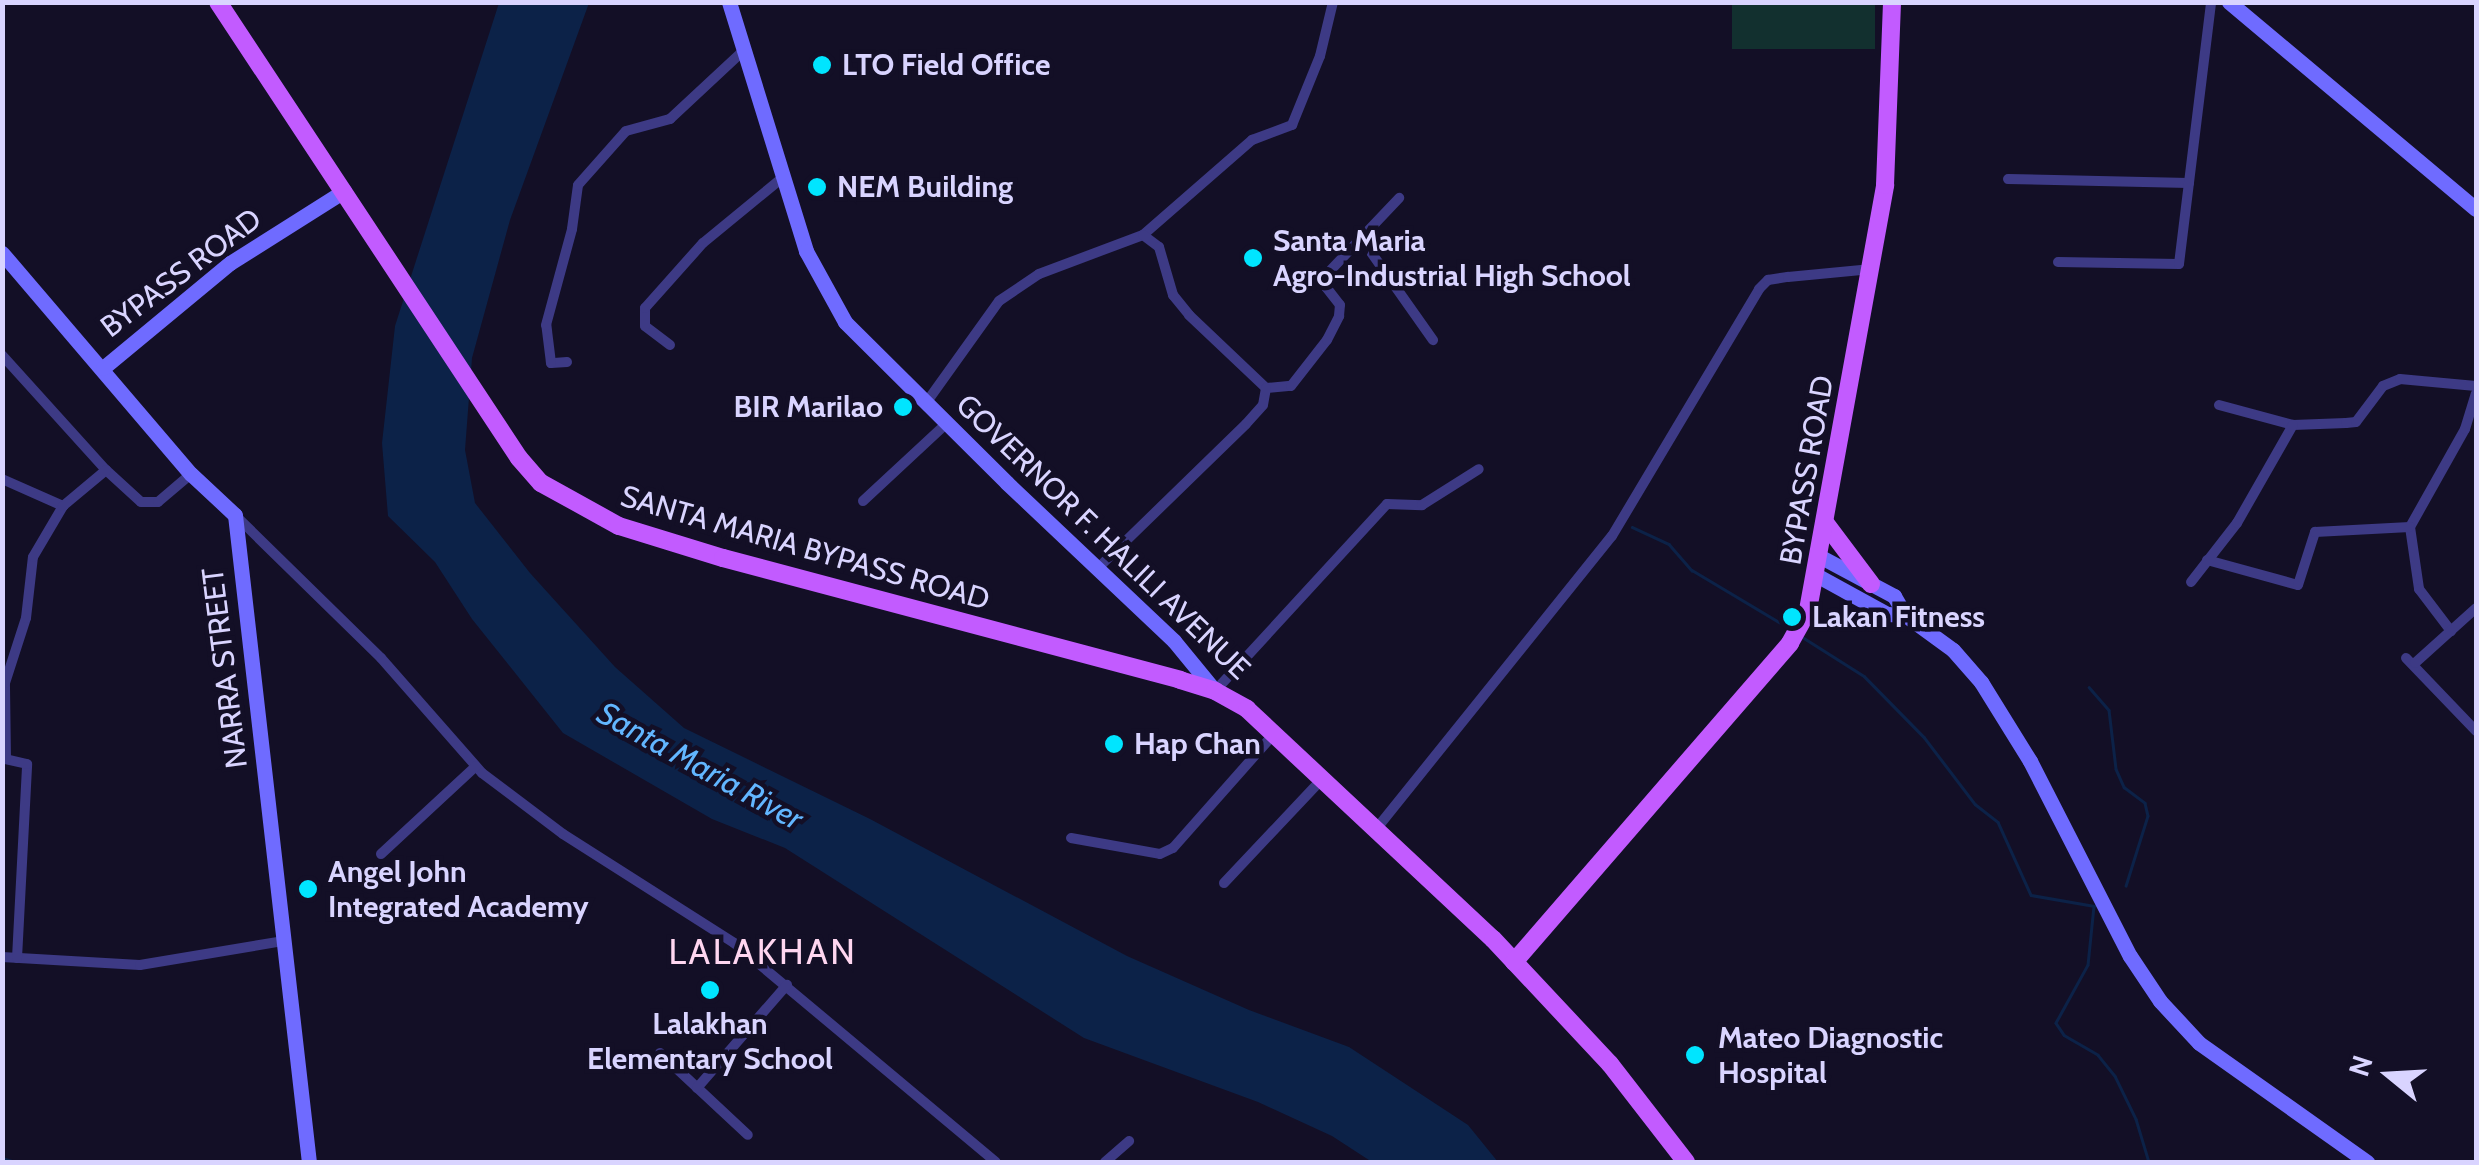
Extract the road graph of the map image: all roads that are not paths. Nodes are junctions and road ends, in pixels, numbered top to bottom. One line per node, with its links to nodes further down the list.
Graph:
1 (218, 2): 11 (main road, SANTA MARIA BYPASS ROAD)
2 (728, 2): 7 (main road, GOVERNOR F. HALILI AVENUE)
3 (1332, 2): 14 (street)
4 (1892, 2): 18 (main road, BYPASS ROAD)
5 (2210, 2): 10 (street)
6 (2229, 2): 13 (main road)
7 (744, 52): 8 (main road, GOVERNOR F. HALILI AVENUE); 22 (street)
8 (781, 179): 20 (street); 27 (main road, GOVERNOR F. HALILI AVENUE)
9 (2008, 179): 10 (street)
10 (2189, 182): 16 (street)
11 (344, 192): 23 (main road, BYPASS ROAD); 48 (main road, SANTA MARIA BYPASS ROAD)
12 (1400, 198): 15 (street)
13 (2476, 209)
14 (1143, 235): 25 (street); 27 (street)
15 (1361, 238): 19 (street); 25 (street)
16 (2058, 262)
17 (5, 263): 23 (main road)
18 (1872, 269): 38 (main road, BYPASS ROAD); 53 (street)
19 (1433, 340)
20 (670, 346)
21 (2, 355): 32 (street)
22 (568, 362)
23 (103, 368): 33 (main road)
24 (2476, 386): 30 (street)
25 (1266, 388): 42 (street)
26 (2476, 394): 39 (street)
27 (926, 403): 29 (main road, GOVERNOR F. HALILI AVENUE)
28 (2219, 405): 30 (street)
29 (946, 424): 35 (street); 42 (main road, GOVERNOR F. HALILI AVENUE)
30 (2293, 425): 40 (street)
31 (1480, 469): 48 (street)
32 (106, 470): 33 (street); 36 (street)
33 (191, 474): 37 (main road)
34 (2, 479): 36 (street)
35 (863, 501)
36 (63, 506): 59 (street)
37 (235, 516): 51 (street); 57 (main road, NARRA STREET)
38 (1826, 524): 41 (main road, BYPASS ROAD); 44 (main road)
39 (2410, 528): 40 (street); 47 (street)
40 (2207, 560): 43 (street)
41 (1819, 567): 44 (main road); 46 (main road); 60 (main road, BYPASS ROAD)
42 (1098, 568): 48 (main road, GOVERNOR F. HALILI AVENUE)
43 (2192, 582)
44 (1871, 584): 46 (main road)
45 (2476, 608): 47 (street)
46 (1905, 615): 70 (main road)
47 (2452, 631): 49 (street)
48 (1215, 691): 50 (main road, GOVERNOR F. HALILI AVENUE)
49 (2476, 732)
50 (1274, 734): 52 (main road, GOVERNOR F. HALILI AVENUE); 54 (street)
51 (476, 766): 55 (street); 61 (street)
52 (1323, 778): 53 (main road, GOVERNOR F. HALILI AVENUE); 56 (street)
53 (1377, 828): 60 (main road, GOVERNOR F. HALILI AVENUE)
54 (1070, 838)
55 (381, 854)
56 (1224, 883)
57 (284, 940): 59 (street); 66 (main road, NARRA STREET)
58 (2, 957): 59 (street)
59 (18, 958)
60 (1514, 962): 69 (main road, GOVERNOR F. HALILI AVENUE)
61 (787, 985): 63 (street); 67 (street)
62 (660, 1054): 63 (street)
63 (697, 1088): 64 (street)
64 (748, 1136)
65 (1129, 1141): 68 (street)
66 (310, 1162)
67 (996, 1162)
68 (1105, 1162)
69 (1686, 1162)
70 (2367, 1162)

